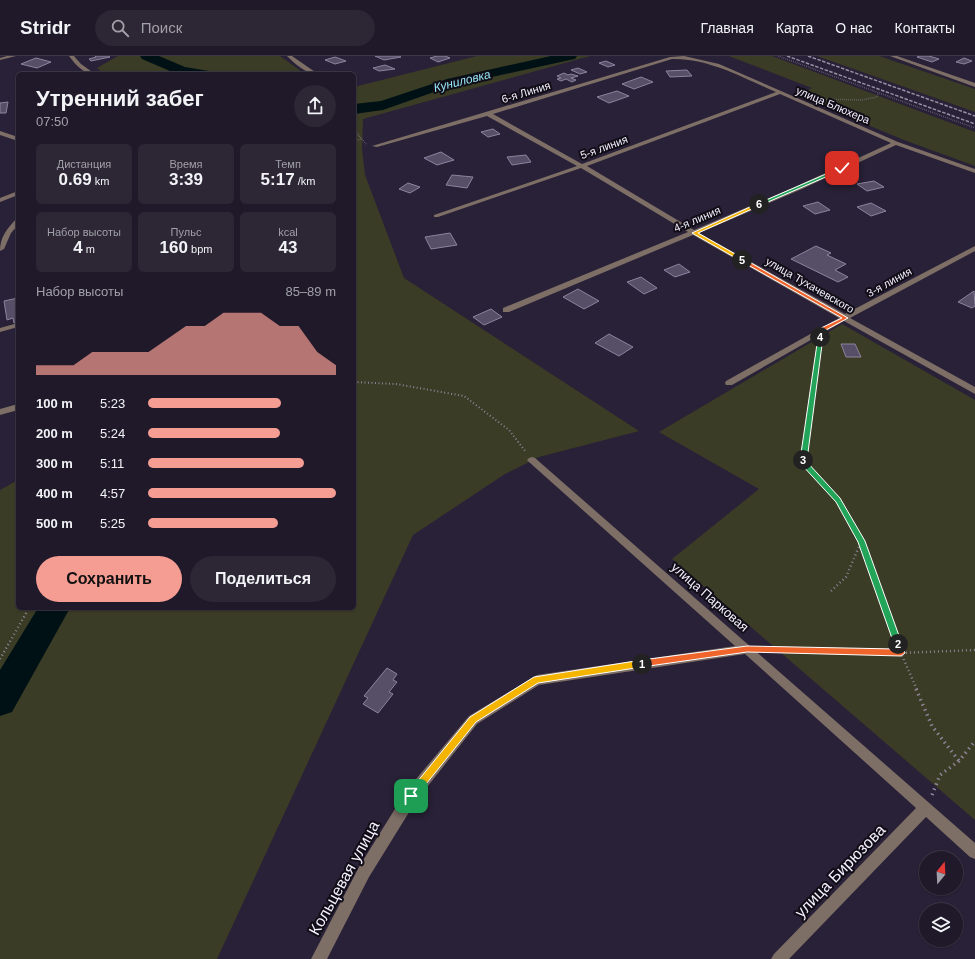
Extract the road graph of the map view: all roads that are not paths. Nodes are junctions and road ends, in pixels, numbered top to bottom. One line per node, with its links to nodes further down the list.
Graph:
1 (14, 56): 6 (street)
2 (71, 56): 7 (street)
3 (289, 56): 8 (street)
4 (892, 56): 9 (street)
5 (684, 57): 10 (street, улица Блюхера); 11 (street, 6-я Линия)
6 (0, 59)
7 (89, 72)
8 (312, 72)
9 (975, 85)
10 (778, 93): 14 (street, улица Блюхера); 16 (street, 5-я линия)
11 (488, 114): 15 (street, 6-я Линия); 16 (street, улица Тухачевского)
12 (0, 133): 13 (street)
13 (16, 138)
14 (896, 143): 17 (street, улица Блюхера); 22 (street, 4-я линия)
15 (374, 146)
16 (582, 166): 20 (street, 5-я линия); 22 (street, улица Тухачевского)
17 (975, 171)
18 (16, 194): 19 (street)
19 (0, 200)
20 (436, 216)
21 (16, 223): 24 (street)
22 (694, 233): 25 (street, 4-я линия); 26 (street, улица Тухачевского)
23 (975, 248): 26 (street, 3-я линия)
24 (0, 249)
25 (506, 310)
26 (846, 318): 29 (street, 3-я линия); 30 (street, улица Тухачевского)
27 (16, 326): 28 (street)
28 (0, 330)
29 (729, 382)
30 (975, 391)
31 (16, 408): 32 (street)
32 (0, 412)
33 (532, 460): 34 (street, улица Парковая)
34 (747, 649): 35 (street, улица Парковая); 37 (street, Кольцевая улица)
35 (926, 808): 36 (street, улица Парковая); 38 (street, улица Бирюзова)
36 (975, 852)
37 (319, 959)
38 (779, 959)

